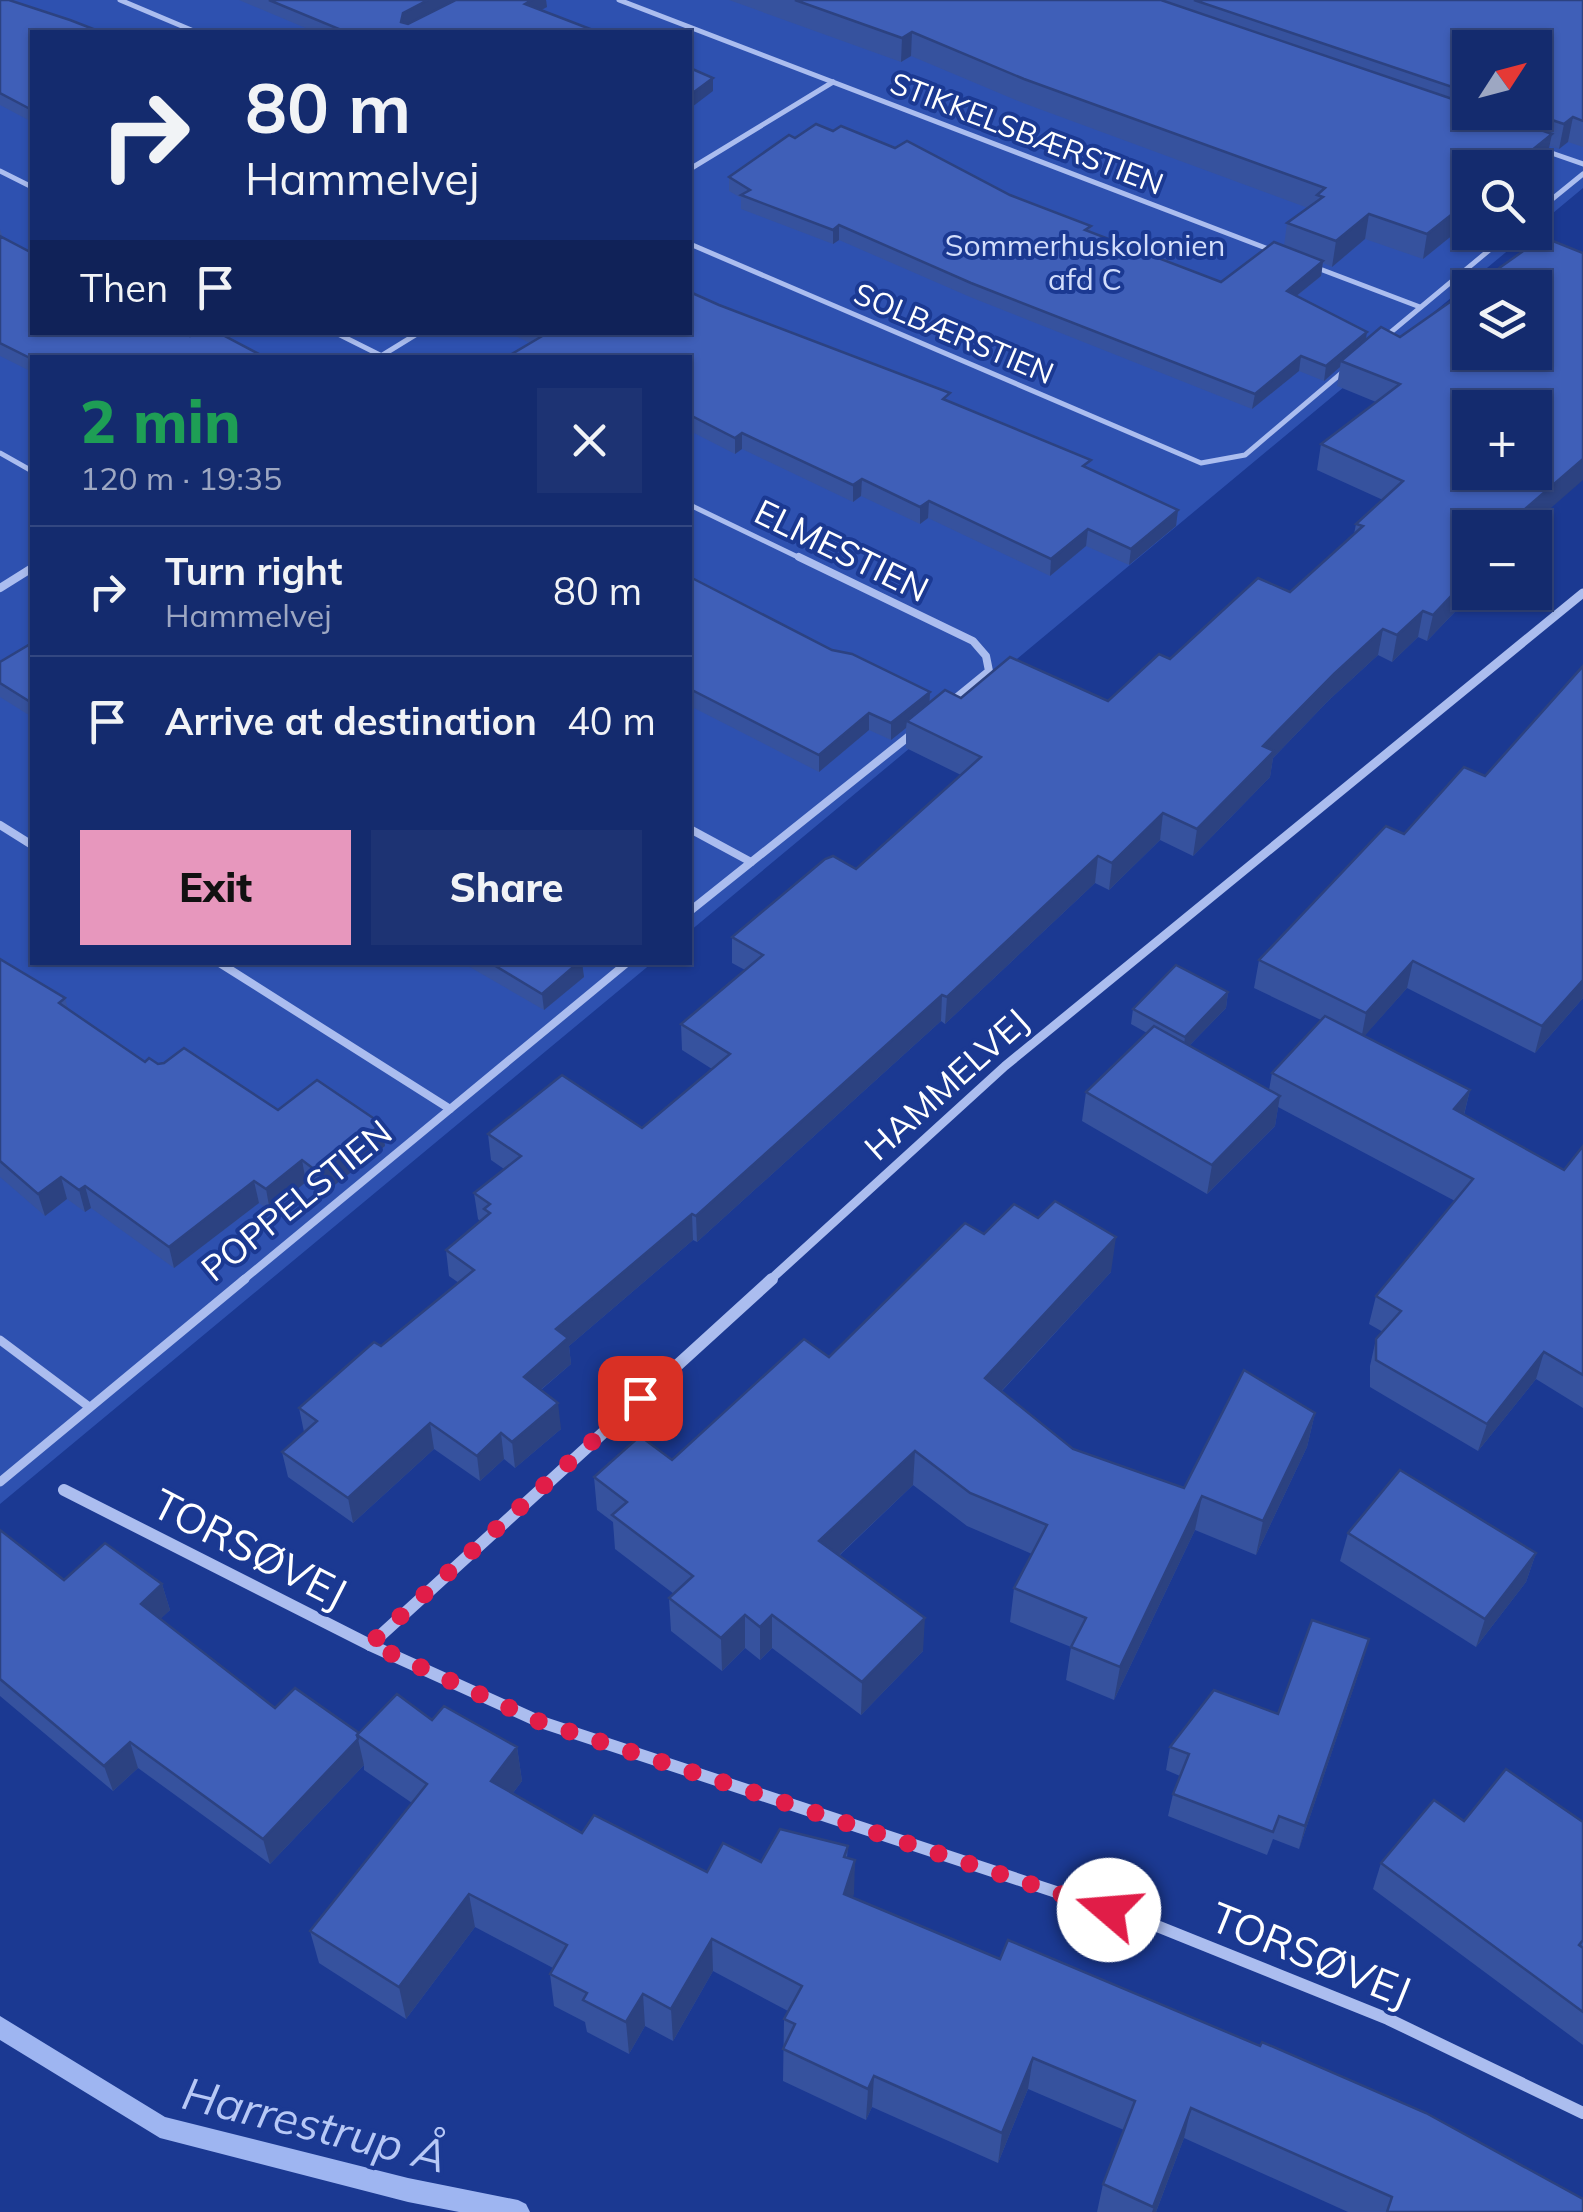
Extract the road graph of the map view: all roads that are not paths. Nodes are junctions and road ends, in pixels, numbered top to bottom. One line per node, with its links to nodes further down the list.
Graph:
1 (120, 0): 3 (lane)
2 (619, 0): 4 (lane, STIKKELSBÆRSTIEN)
3 (191, 30)
4 (833, 82): 7 (lane); 14 (lane, STIKKELSBÆRSTIEN)
5 (1528, 145): 6 (lane)
6 (1583, 164)
7 (692, 168)
8 (0, 171): 10 (lane)
9 (1583, 174): 11 (lane)
10 (30, 186)
11 (1552, 199)
12 (692, 245): 22 (lane, SOLBÆRSTIEN)
13 (1489, 250): 16 (lane)
14 (1273, 251)
15 (1310, 265): 16 (lane)
16 (1420, 307): 19 (lane)
17 (340, 335): 20 (lane)
18 (415, 335): 21 (lane)
19 (1376, 344)
20 (378, 355)
21 (385, 355)
22 (1347, 369)
23 (0, 453): 24 (lane)
24 (30, 469)
25 (692, 505): 29 (lane, ELMESTIEN)
26 (30, 569): 27 (lane)
27 (0, 588)
28 (1583, 594): 43 (street, HAMMELVEJ)
29 (944, 707)
30 (914, 731): 34 (lane)
31 (0, 824): 33 (lane)
32 (692, 830): 34 (lane)
33 (30, 844)
34 (750, 862): 35 (lane)
35 (692, 910)
36 (223, 965): 38 (lane)
37 (624, 965): 38 (lane, POPPELSTIEN)
38 (450, 1108): 40 (lane, POPPELSTIEN)
39 (0, 1340): 40 (lane)
40 (88, 1406): 41 (lane, POPPELSTIEN)
41 (0, 1482)
42 (64, 1490): 43 (street, TORSØVEJ)
43 (370, 1644): 44 (street, TORSØVEJ)
44 (1583, 2113)

